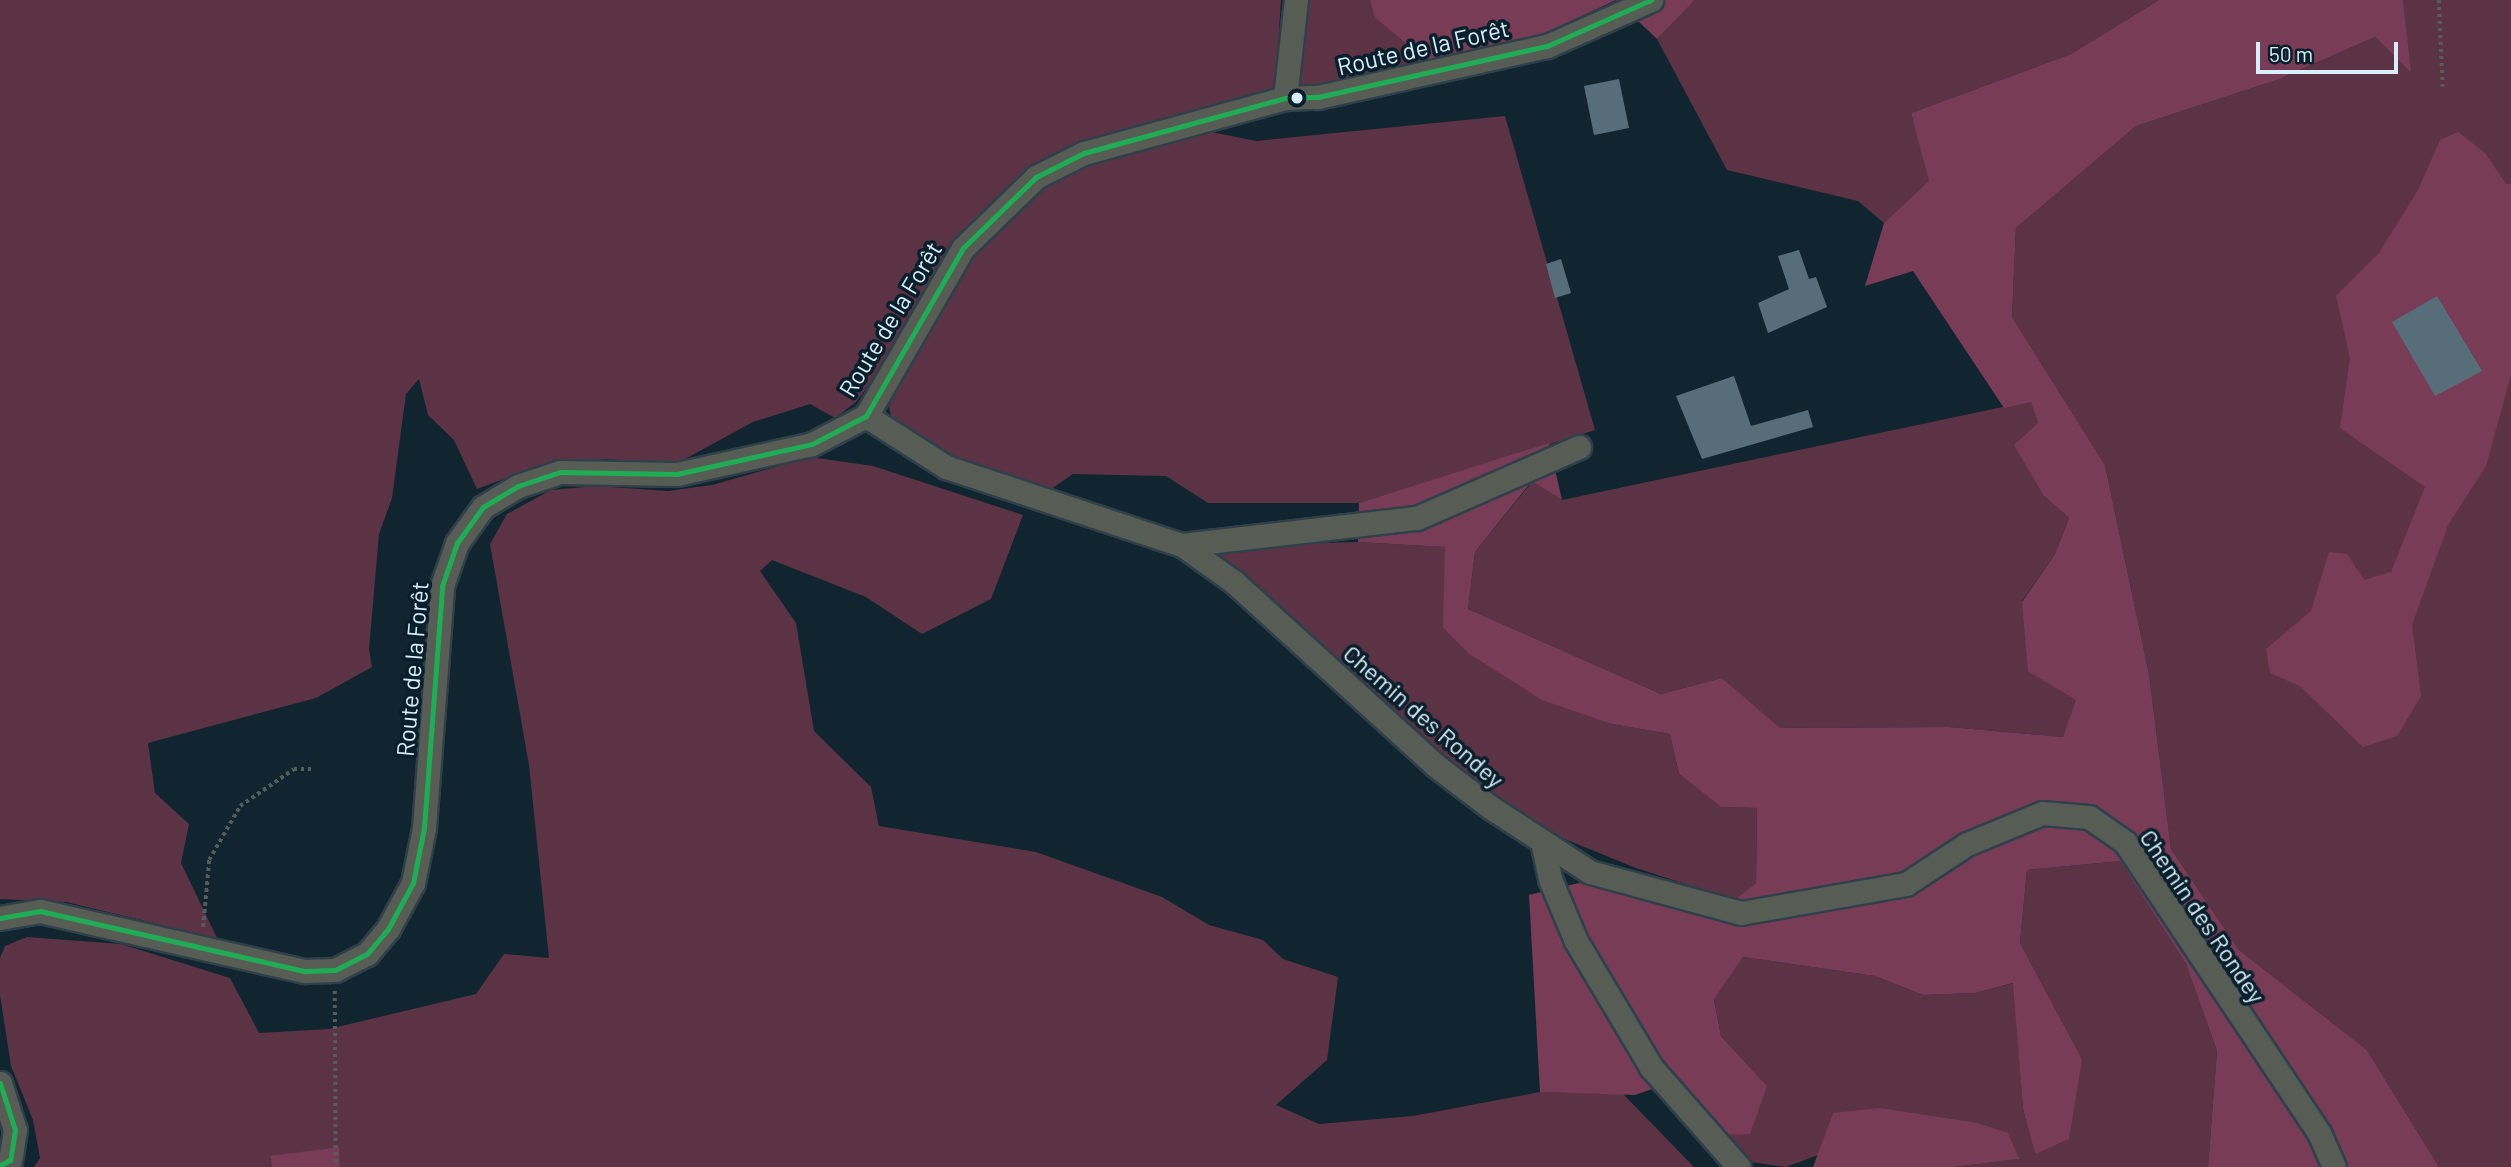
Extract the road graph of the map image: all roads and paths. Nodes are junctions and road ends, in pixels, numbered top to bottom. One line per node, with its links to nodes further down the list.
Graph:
1 (1296, 0): 5 (street)
2 (1651, 0): 5 (street, Route de la Forêt)
3 (2439, 0): 4 (path)
4 (2443, 87)
5 (1285, 98): 6 (street, Route de la Forêt)
6 (866, 416): 8 (street, Chemin des Rondey); 13 (street, Route de la Forêt)
7 (1579, 447): 8 (street)
8 (1182, 545): 10 (street, Chemin des Rondey)
9 (311, 769): 12 (path)
10 (1542, 842): 17 (street); 18 (street, Chemin des Rondey)
11 (0, 918): 12 (street, Route de la Forêt)
12 (216, 951): 13 (street, Route de la Forêt)
13 (335, 970): 16 (path)
14 (0, 1083): 15 (street)
15 (0, 1165)
16 (336, 1167)
17 (1739, 1167)
18 (2334, 1167)

